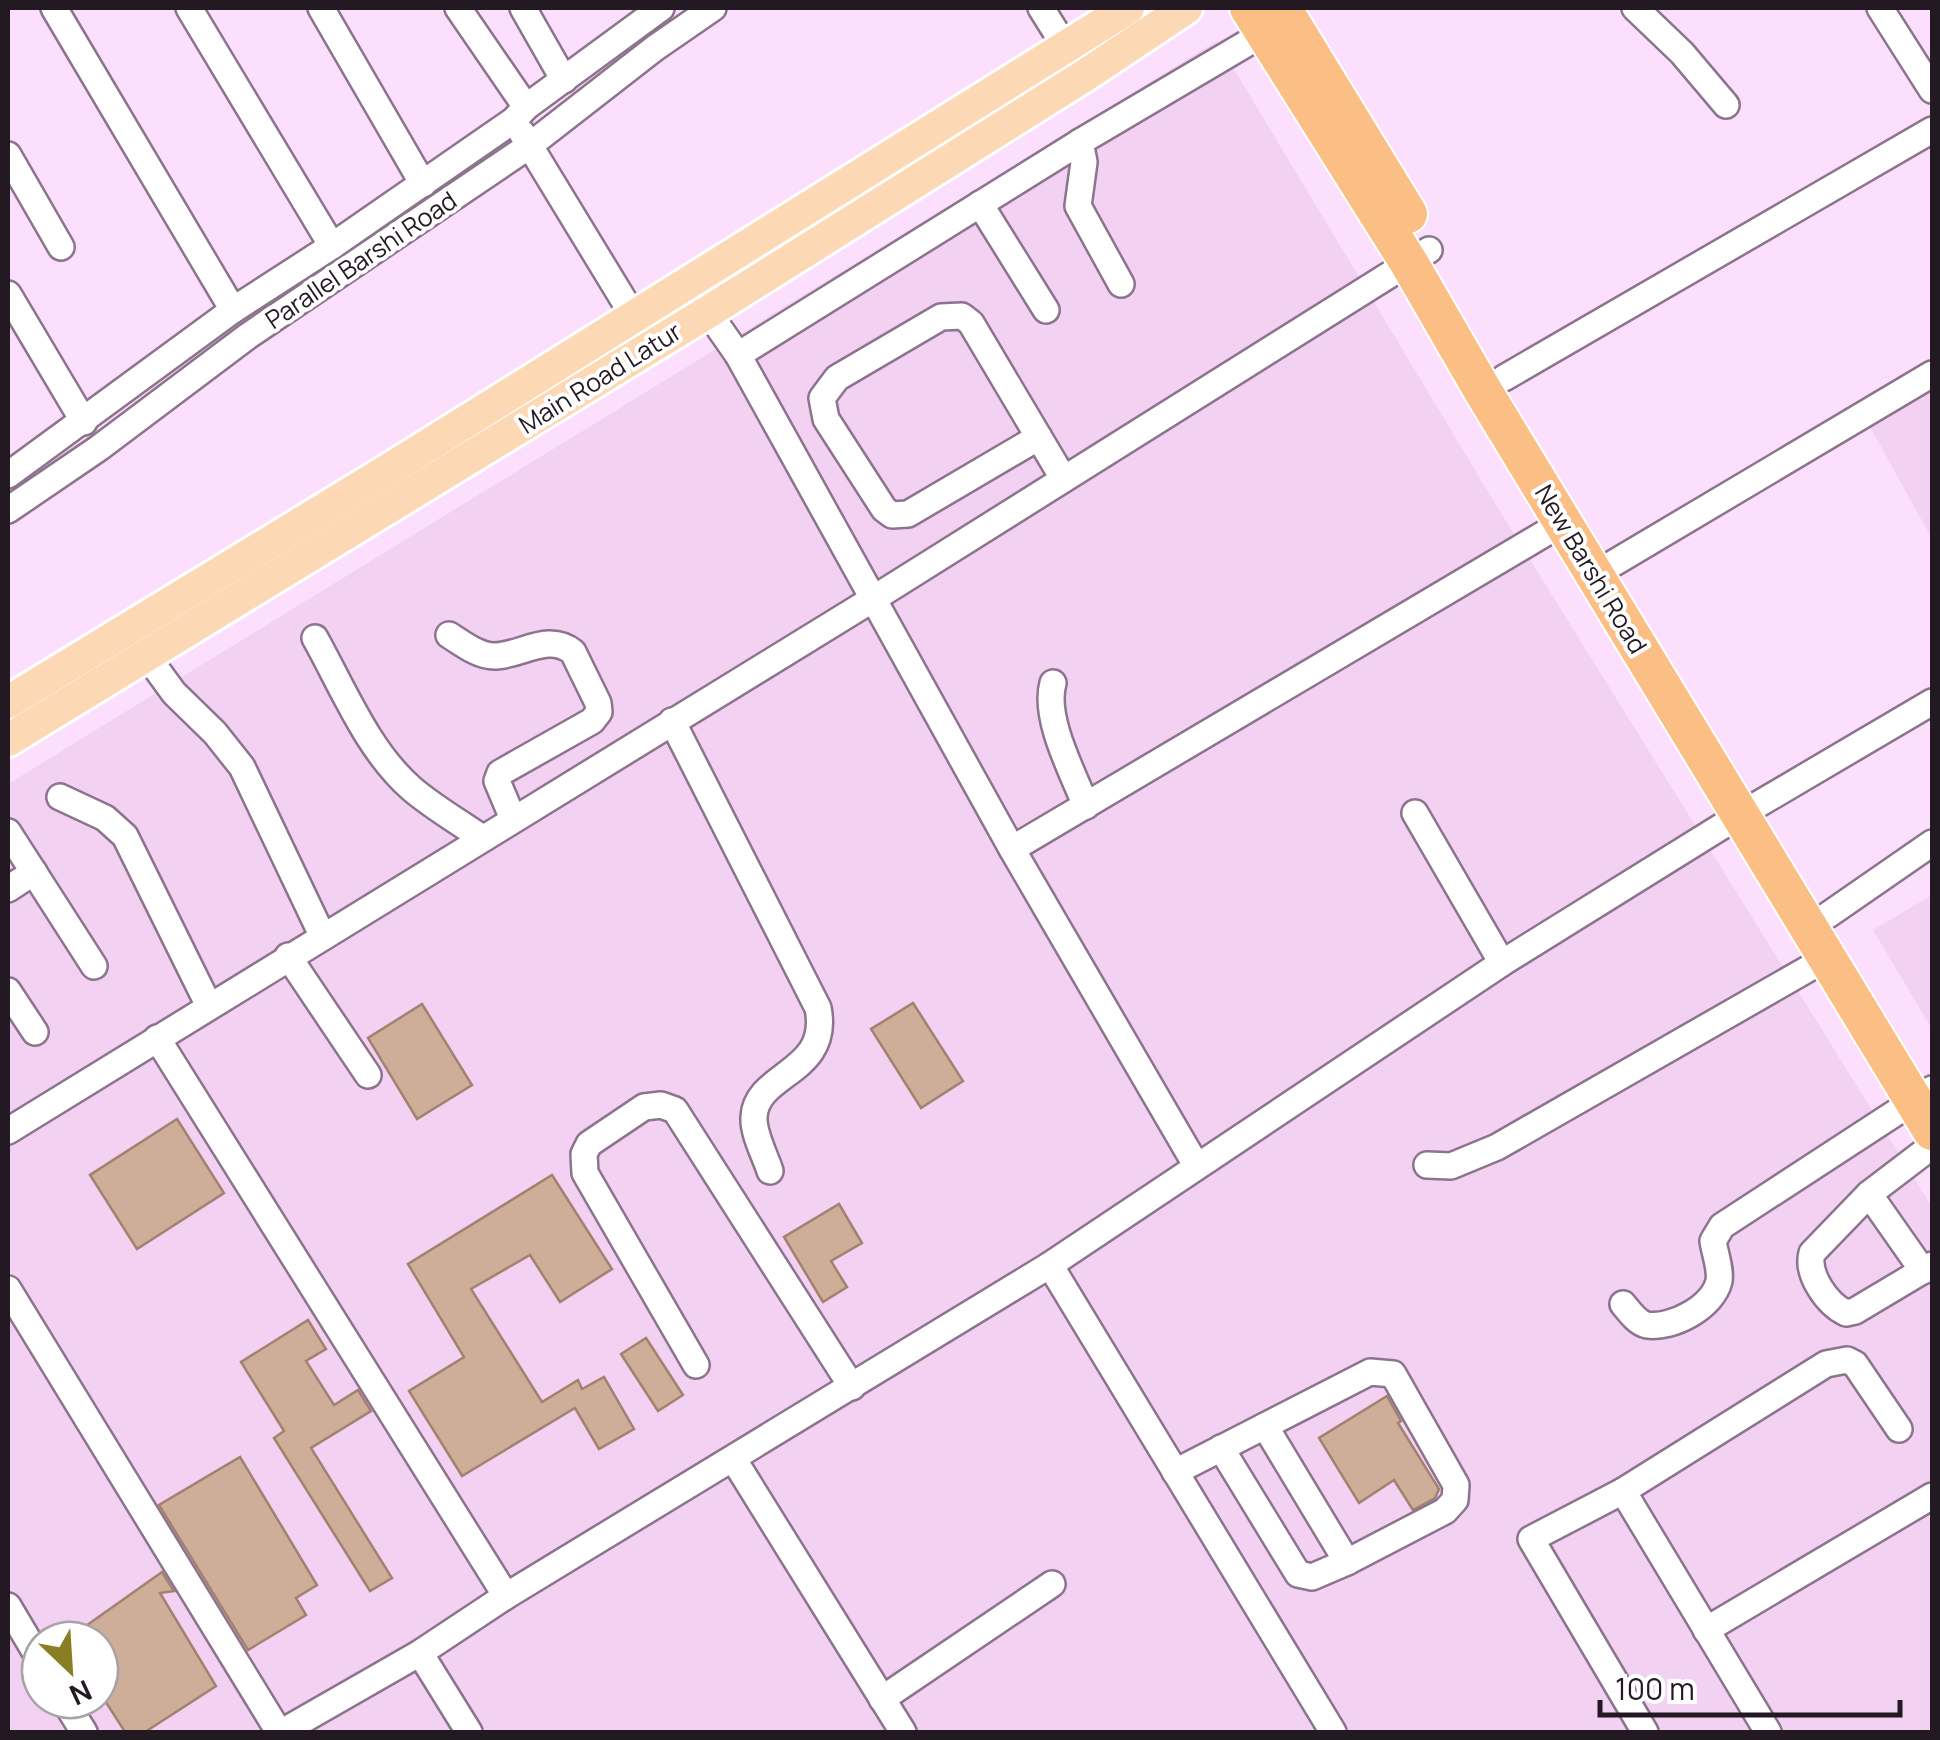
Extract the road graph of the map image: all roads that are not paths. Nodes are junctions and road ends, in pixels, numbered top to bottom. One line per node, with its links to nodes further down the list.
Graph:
1 (54, 8): 31 (street)
2 (189, 8): 26 (street)
3 (321, 8): 24 (street)
4 (458, 8): 19 (street)
5 (524, 8): 16 (street)
6 (661, 8): 13 (street)
7 (713, 8): 22 (street, Parallel Barshi Road)
8 (1041, 8): 15 (street)
9 (1128, 8): 15 (main road, Main Road Latur)
10 (1186, 8): 33 (main road, Main Road Latur)
11 (1635, 8): 18 (street)
12 (1880, 8): 17 (street)
13 (634, 15): 16 (street)
14 (1266, 16): 21 (street); 28 (highway, New Barshi Road)
15 (1066, 48): 34 (main road, Main Road Latur)
16 (564, 80): 19 (street)
17 (1932, 90)
18 (1726, 104)
19 (520, 114): 22 (street); 24 (street)
20 (1932, 130): 37 (street)
21 (1080, 142): 25 (street); 29 (street)
22 (529, 146): 34 (street); 42 (street, Parallel Barshi Road)
23 (8, 155): 27 (street)
24 (423, 184): 26 (street)
25 (980, 204): 32 (street); 35 (street)
26 (332, 246): 31 (street)
27 (62, 247)
28 (1419, 256): 37 (highway, New Barshi Road); 41 (street); 43 (highway, New Barshi Road)
29 (1122, 284)
30 (8, 294): 38 (street)
31 (232, 310): 38 (street)
32 (1046, 310)
33 (708, 312): 35 (street); 48 (main road, Main Road Latur)
34 (634, 317): 50 (main road, Main Road Latur)
35 (738, 354): 45 (street)
36 (1932, 374): 44 (street)
37 (1504, 378): 44 (highway, New Barshi Road)
38 (84, 422): 40 (street)
39 (1039, 437): 39 (street); 41 (street)
40 (8, 475)
41 (1064, 478): 45 (street)
42 (8, 510)
43 (1564, 522): 55 (street); 56 (highway, New Barshi Road)
44 (1614, 563): 56 (highway, New Barshi Road)
45 (874, 599): 52 (street); 62 (street)
46 (449, 635): 58 (street)
47 (315, 638): 60 (street)
48 (147, 656): 53 (main road, Main Road Latur); 66 (street)
49 (1053, 683): 55 (street)
50 (8, 702)
51 (1932, 702): 56 (street)
52 (672, 721): 58 (street); 81 (street)
53 (8, 740)
54 (60, 797): 72 (street)
55 (1086, 806): 62 (street)
56 (1750, 810): 65 (highway, New Barshi Road); 68 (highway, New Barshi Road); 69 (street)
57 (1415, 812): 69 (street)
58 (513, 819): 60 (street)
59 (8, 832): 63 (street)
60 (482, 838): 66 (street)
61 (1932, 843): 65 (street)
62 (1012, 849): 79 (street)
63 (34, 872): 64 (street); 70 (street)
64 (8, 889)
65 (1828, 915): 76 (highway, New Barshi Road)
66 (322, 935): 67 (street)
67 (288, 956): 72 (street); 75 (street)
68 (1827, 958): 76 (highway, New Barshi Road); 80 (street)
69 (1502, 963): 79 (street)
70 (94, 966)
71 (8, 992): 73 (street)
72 (208, 1006): 74 (street)
73 (35, 1032)
74 (157, 1038): 77 (street); 98 (street)
75 (368, 1075)
76 (1928, 1101): 86 (street)
77 (8, 1131)
78 (1932, 1146): 82 (street)
79 (1196, 1165): 83 (street)
80 (1427, 1165)
81 (770, 1171)
82 (1870, 1194): 84 (street); 84 (street)
83 (1050, 1265): 88 (street); 93 (street)
84 (1928, 1268)
85 (8, 1289): 102 (street)
86 (1622, 1304)
87 (696, 1366): 88 (street)
88 (852, 1387): 92 (street)
89 (1265, 1426): 91 (street); 96 (street); 96 (street)
90 (1899, 1429): 94 (street)
91 (1221, 1448): 93 (street); 96 (street)
92 (734, 1460): 98 (street); 101 (street)
93 (1175, 1472): 105 (street)
94 (1624, 1491): 99 (street); 106 (street)
95 (1932, 1496): 99 (street)
96 (1347, 1562)
97 (1052, 1584): 101 (street)
98 (506, 1596): 100 (street)
99 (1706, 1630): 107 (street)
100 (420, 1654): 102 (street); 103 (street)
101 (882, 1700): 104 (street)
102 (280, 1732)
103 (470, 1732)
104 (902, 1732)
105 (1333, 1732)
106 (1646, 1732)
107 (1768, 1732)

